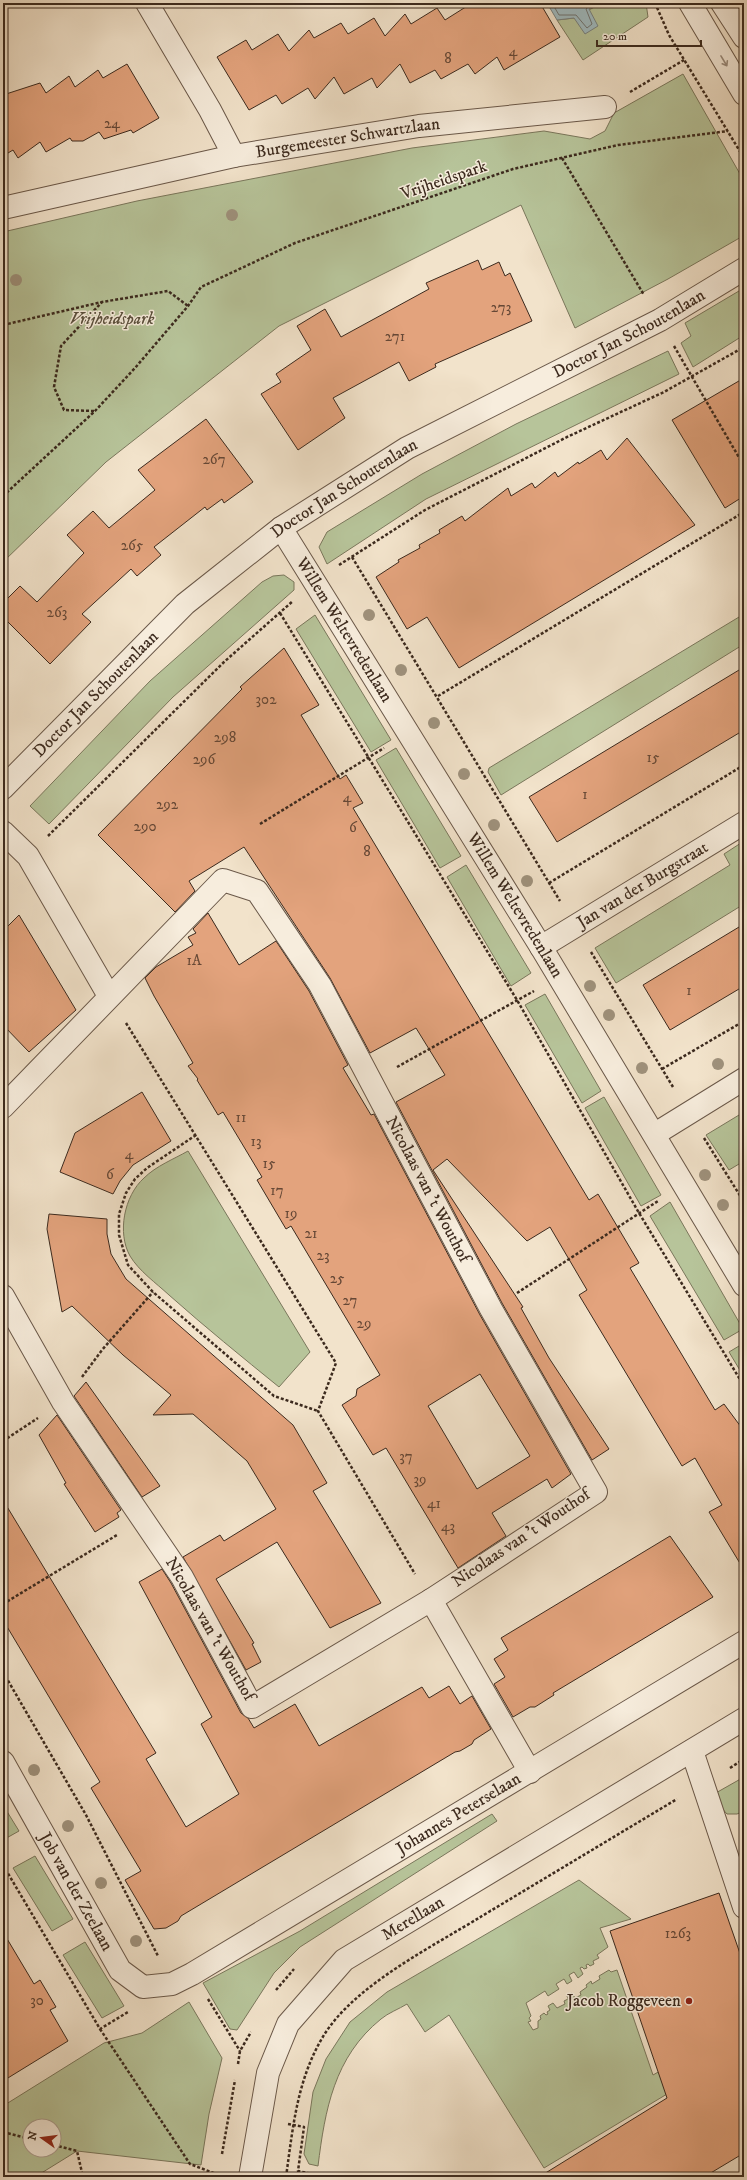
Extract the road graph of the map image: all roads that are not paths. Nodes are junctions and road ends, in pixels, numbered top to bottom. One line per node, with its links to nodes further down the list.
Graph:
1 (148, 3): 7 (street)
2 (690, 3): 5 (street, one-way to 5)
3 (722, 3): 4 (street)
4 (742, 28)
5 (744, 94)
6 (605, 108): 7 (street, Burgemeester Schwartzlaan)
7 (234, 156): 8 (street, Burgemeester Schwartzlaan)
8 (3, 208)
9 (744, 269): 10 (street, Doctor Jan Schoutenlaan)
10 (281, 528): 11 (street, Doctor Jan Schoutenlaan); 14 (street, Willem Weltevredenlaan)
11 (3, 788)
12 (744, 823): 14 (street, Jan van der Burgstraat)
13 (3, 832): 15 (street)
14 (541, 947): 18 (street, Willem Weltevredenlaan)
15 (109, 996): 17 (street, Nicolaas van 't Wouthof); 21 (street, Nicolaas van 't Wouthof)
16 (744, 1079): 18 (street)
17 (3, 1106)
18 (654, 1134): 19 (street, Willem Weltevredenlaan)
19 (744, 1285)
20 (3, 1296): 21 (street, Nicolaas van 't Wouthof)
21 (431, 1600): 26 (street)
22 (744, 1642): 26 (street, Johannes Peterselaan)
23 (744, 1719): 24 (street, Merellaan)
24 (692, 1751): 27 (street); 29 (street, Merellaan)
25 (3, 1762): 28 (street, Job van der Zeelaan)
26 (530, 1772): 28 (street, Johannes Peterselaan)
27 (744, 1907)
28 (172, 1984)
29 (250, 2177)

